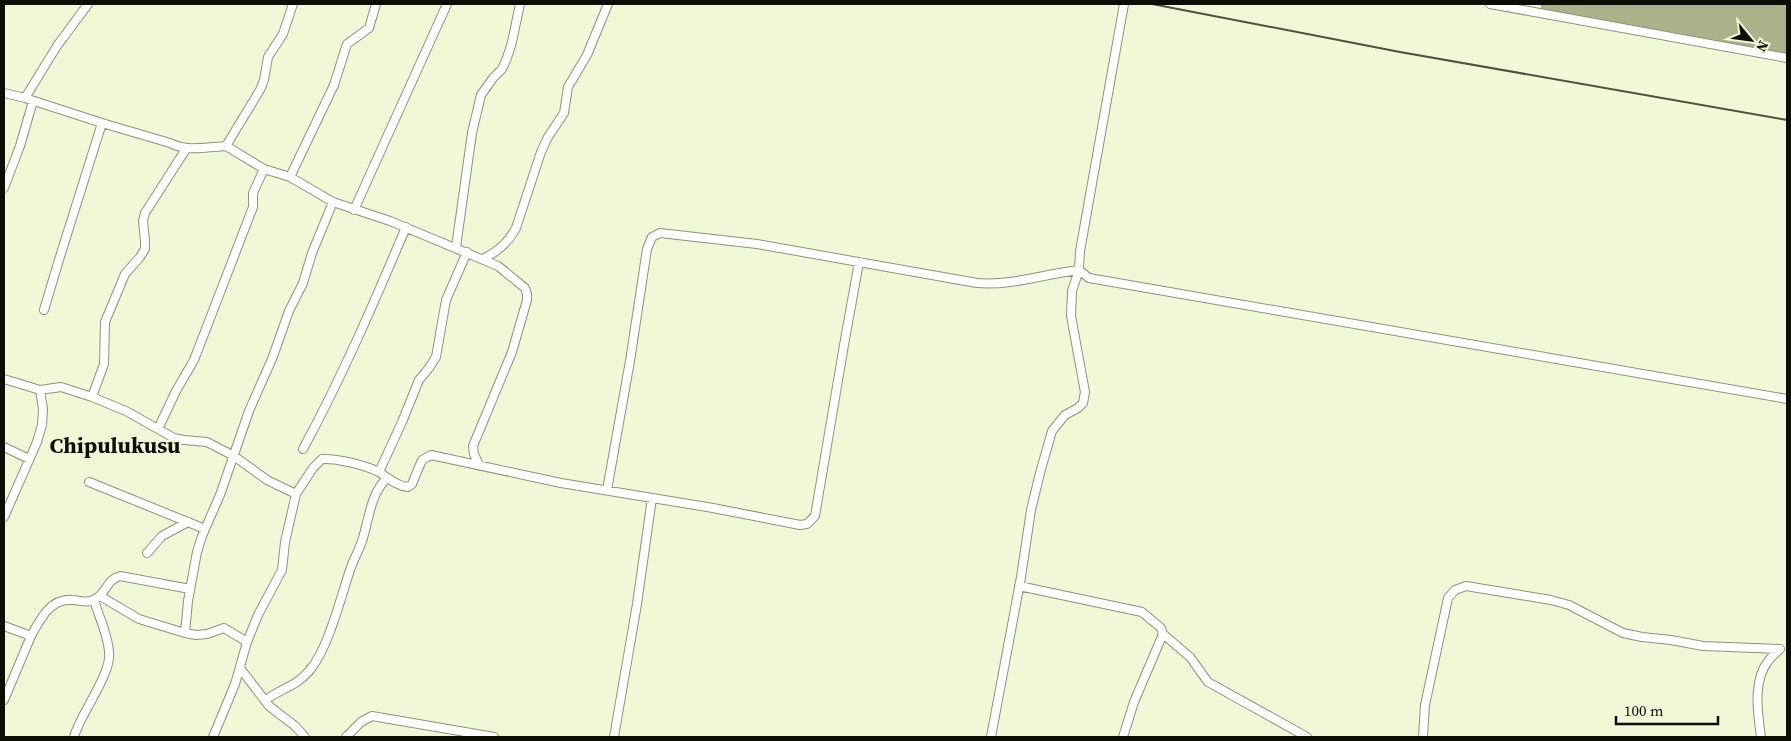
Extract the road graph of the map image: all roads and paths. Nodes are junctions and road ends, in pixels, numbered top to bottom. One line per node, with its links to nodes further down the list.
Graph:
1 (88, 4): 11 (street)
2 (293, 4): 13 (street)
3 (376, 4): 16 (street)
4 (447, 4): 19 (street)
5 (520, 4): 21 (street)
6 (608, 4): 23 (street)
7 (1124, 4): 25 (street)
8 (1490, 4): 9 (street)
9 (1787, 58)
10 (4, 93): 11 (street)
11 (29, 99): 12 (street); 17 (street)
12 (102, 124): 14 (street); 26 (street)
13 (226, 146): 14 (street); 15 (street)
14 (186, 149): 29 (street)
15 (264, 170): 16 (street); 31 (street)
16 (290, 177): 18 (street)
17 (4, 188)
18 (333, 202): 19 (street); 34 (street)
19 (354, 210): 20 (street)
20 (406, 227): 21 (street); 33 (street)
21 (456, 247): 22 (street)
22 (467, 252): 23 (street); 37 (street)
23 (483, 259): 36 (street)
24 (859, 262): 25 (street); 40 (street); 42 (street)
25 (1079, 270): 30 (street); 47 (street)
26 (44, 310)
27 (4, 379): 28 (street)
28 (40, 390): 29 (street); 35 (street)
29 (92, 397): 31 (street)
30 (1787, 399)
31 (158, 429): 34 (street)
32 (4, 447): 35 (street)
33 (303, 449)
34 (234, 456): 41 (street); 45 (street)
35 (29, 458): 43 (street)
36 (479, 466): 38 (street); 40 (street)
37 (378, 472): 38 (street); 41 (street)
38 (387, 478): 58 (street)
39 (89, 482): 44 (street)
40 (607, 490): 42 (street)
41 (296, 494): 54 (street)
42 (652, 498): 64 (street)
43 (4, 517)
44 (188, 522): 45 (street); 46 (street)
45 (205, 529): 48 (street)
46 (147, 553)
47 (1019, 586): 52 (street); 65 (street)
48 (190, 589): 49 (street); 51 (street)
49 (97, 598): 51 (street); 53 (street); 59 (street)
50 (4, 626): 53 (street)
51 (186, 633): 54 (street)
52 (1163, 634): 66 (street); 67 (street)
53 (31, 636): 57 (street)
54 (248, 642): 56 (street)
55 (1784, 649): 68 (street); 69 (street)
56 (240, 668): 58 (street); 60 (street)
57 (4, 700)
58 (266, 700): 61 (street)
59 (74, 737)
60 (212, 737)
61 (305, 737)
62 (346, 737): 63 (street)
63 (494, 737)
64 (614, 737)
65 (991, 737)
66 (1123, 737)
67 (1307, 737)
68 (1424, 737)
69 (1761, 737)

